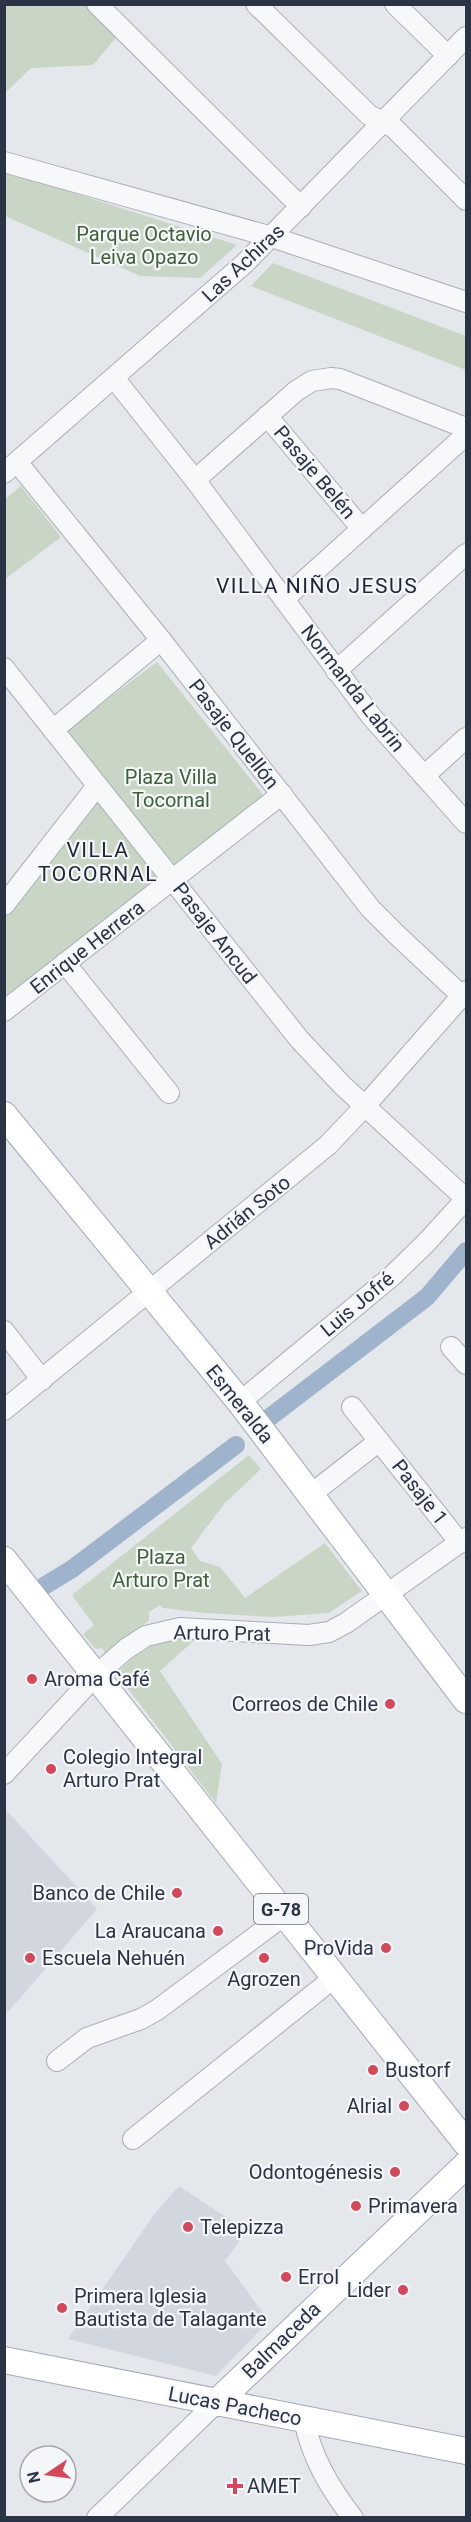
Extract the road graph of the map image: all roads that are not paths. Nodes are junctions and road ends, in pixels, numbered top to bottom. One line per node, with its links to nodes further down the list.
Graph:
1 (97, 4): 9 (street)
2 (256, 4): 6 (street)
3 (395, 4): 5 (street)
4 (466, 37): 5 (street, Las Achiras)
5 (448, 56): 6 (street, Las Achiras)
6 (383, 123): 8 (street); 9 (street, Las Achiras)
7 (4, 162): 10 (street)
8 (466, 200)
9 (302, 207): 10 (street, Las Achiras)
10 (272, 237): 11 (street); 12 (street, Las Achiras)
11 (466, 302)
12 (114, 378): 16 (street, Las Achiras); 17 (street, Normanda Labrin)
13 (267, 416): 14 (street); 17 (street); 18 (street, Pasaje Belén)
14 (466, 428)
15 (466, 435): 18 (street)
16 (10, 467): 21 (street, Pasaje Quellón)
17 (195, 480): 20 (street, Normanda Labrin)
18 (362, 529): 20 (street)
19 (466, 554): 23 (street)
20 (284, 599): 23 (street, Normanda Labrin)
21 (161, 640): 24 (street); 28 (street, Pasaje Quellón)
22 (4, 668): 24 (street, Pasaje Ancud)
23 (336, 671): 26 (street, Normanda Labrin)
24 (52, 729): 27 (street, Pasaje Ancud)
25 (466, 738): 26 (street)
26 (424, 776): 29 (street, Normanda Labrin)
27 (97, 786): 30 (street, Pasaje Ancud); 31 (street)
28 (282, 794): 30 (street, Enrique Herrera); 33 (street, Pasaje Quellón)
29 (466, 823)
30 (173, 880): 32 (street, Enrique Herrera); 36 (street, Pasaje Ancud)
31 (8, 893)
32 (65, 963): 34 (street, Enrique Herrera); 35 (street)
33 (464, 993): 36 (street, Adrián Soto)
34 (4, 1011)
35 (169, 1093)
36 (365, 1106): 38 (street, Pasaje Ancud); 39 (street, Adrián Soto)
37 (4, 1115): 39 (main road, Esmeralda)
38 (466, 1199): 44 (street, Luis Jofré)
39 (148, 1292): 43 (street, Adrián Soto); 44 (main road, Esmeralda)
40 (4, 1331): 43 (street)
41 (451, 1347): 42 (street)
42 (466, 1364)
43 (42, 1380): 46 (street, Adrián Soto)
44 (240, 1402): 48 (main road, Esmeralda)
45 (352, 1407): 47 (street, Pasaje 1)
46 (4, 1410)
47 (379, 1441): 48 (street, Pasaje 1); 49 (street, Pasaje 1)
48 (310, 1495): 51 (main road, Esmeralda)
49 (463, 1541): 51 (street, Arturo Prat)
50 (4, 1560): 52 (main road, G-78)
51 (387, 1595): 52 (street, Arturo Prat); 53 (main road, Esmeralda)
52 (96, 1676): 54 (street, Arturo Prat); 55 (main road, G-78)
53 (466, 1700)
54 (4, 1774)
55 (285, 1914): 56 (main road, G-78); 57 (street)
56 (335, 1977): 58 (street); 59 (main road, G-78)
57 (57, 2061)
58 (133, 2139)
59 (466, 2143)
60 (466, 2165): 62 (main road, Balmaceda)
61 (4, 2360): 62 (main road, Lucas Pacheco)
62 (216, 2403): 63 (main road, Lucas Pacheco); 65 (street, Balmaceda)
63 (304, 2420): 64 (main road, Lucas Pacheco); 66 (street)
64 (466, 2451)
65 (97, 2517)
66 (353, 2517)

